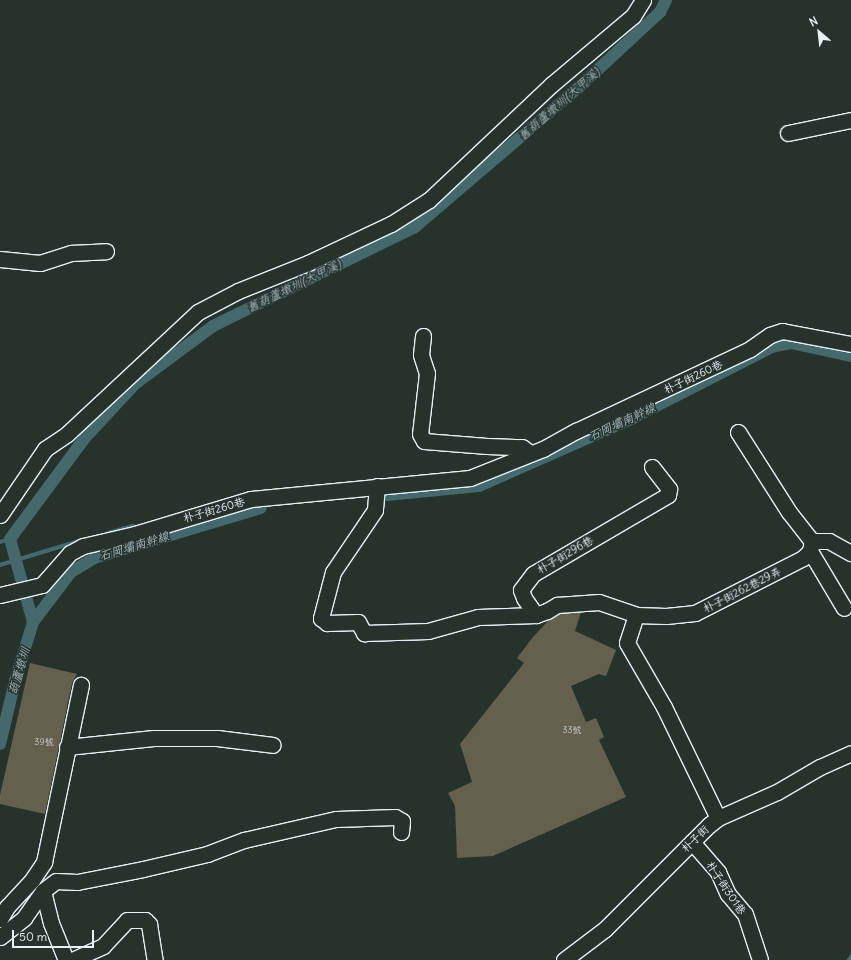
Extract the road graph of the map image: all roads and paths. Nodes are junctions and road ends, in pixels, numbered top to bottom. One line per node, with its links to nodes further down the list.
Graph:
1 (643, 0): 12 (street)
2 (851, 120): 3 (street)
3 (788, 133)
4 (106, 251): 5 (street)
5 (0, 259)
6 (424, 336): 9 (street)
7 (851, 344): 9 (street, 朴子街260巷)
8 (738, 432): 13 (street)
9 (530, 453): 11 (street, 朴子街260巷)
10 (652, 467): 17 (street, 朴子街296巷)
11 (377, 486): 15 (street, 朴子街260巷); 17 (street)
12 (0, 515)
13 (811, 546): 14 (street); 16 (street); 18 (street, 朴子街262巷29弄)
14 (851, 553)
15 (1, 590)
16 (844, 608)
17 (536, 615): 18 (street)
18 (636, 615): 23 (street)
19 (81, 685): 21 (street)
20 (273, 745): 21 (street)
21 (67, 747): 27 (street)
22 (851, 753): 23 (street, 朴子街)
23 (718, 818): 25 (street, 朴子街)
24 (401, 832): 26 (street)
25 (692, 842): 32 (street, 朴子街); 33 (street, 朴子街301巷)
26 (43, 891): 28 (street); 29 (street)
27 (0, 919)
28 (0, 937)
29 (66, 960)
30 (72, 960): 31 (street)
31 (155, 960)
32 (564, 960)
33 (760, 960)

